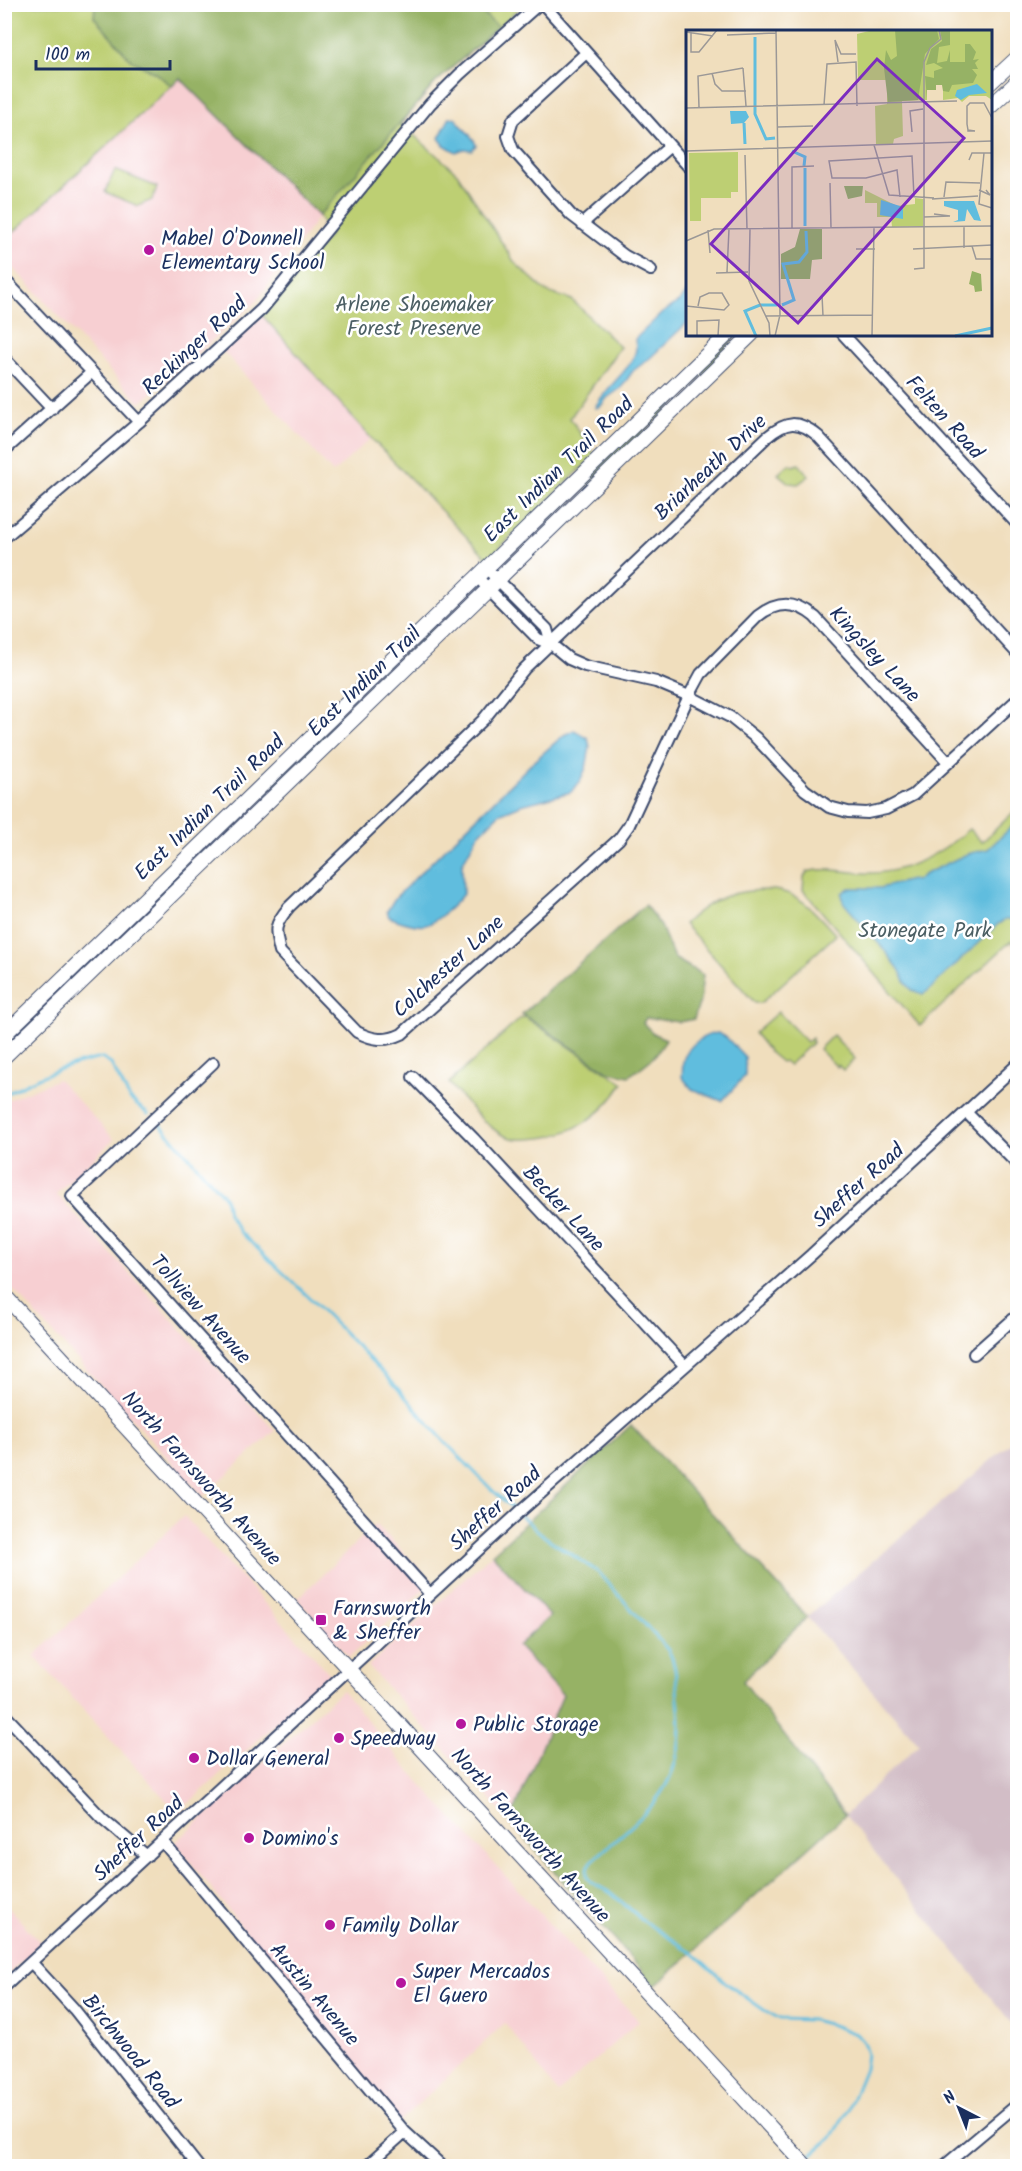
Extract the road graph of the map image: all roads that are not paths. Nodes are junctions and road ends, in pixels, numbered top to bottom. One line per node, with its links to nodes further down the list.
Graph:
1 (541, 4): 2 (street); 18 (street, Reckinger Road)
2 (586, 53): 7 (street); 9 (street)
3 (1017, 57): 4 (main road)
4 (992, 81)
5 (1017, 81): 6 (main road)
6 (992, 104)
7 (670, 146): 8 (street); 9 (street)
8 (686, 165)
9 (582, 224): 10 (street)
10 (651, 270)
11 (4, 279): 16 (street)
12 (726, 336): 22 (main road, East Indian Trail Road)
13 (750, 336): 23 (main road, East Indian Trail)
14 (845, 336): 20 (street, Felten Road)
15 (4, 358): 17 (street)
16 (92, 372): 17 (street); 18 (street)
17 (52, 409): 19 (street)
18 (139, 422): 21 (street, Reckinger Road)
19 (4, 451)
20 (1017, 525)
21 (4, 538)
22 (481, 572): 23 (street); 29 (main road, East Indian Trail Road)
23 (494, 585): 24 (street); 30 (main road, East Indian Trail)
24 (552, 644): 25 (street, Briarheath Drive); 26 (street); 26 (street, Colchester Lane)
25 (1017, 654)
26 (689, 696): 28 (street); 28 (street, Kingsley Lane)
27 (1017, 699): 28 (street)
28 (948, 762)
29 (221, 825): 30 (main road); 31 (main road, East Indian Trail Road)
30 (233, 837): 32 (main road, East Indian Trail)
31 (4, 1035)
32 (4, 1057)
33 (213, 1063): 42 (street, Tollview Avenue)
34 (1017, 1064): 36 (street, Sheffer Road)
35 (413, 1077): 41 (street, Becker Lane)
36 (966, 1112): 37 (street); 41 (street, Sheffer Road)
37 (1017, 1165)
38 (4, 1295): 43 (main road, North Farnsworth Avenue)
39 (1017, 1315): 40 (street)
40 (974, 1354)
41 (685, 1366): 42 (street, Sheffer Road)
42 (430, 1594): 43 (street, Sheffer Road)
43 (349, 1669): 45 (street, Sheffer Road); 54 (main road, North Farnsworth Avenue)
44 (4, 1714): 46 (street)
45 (163, 1842): 46 (street, Sheffer Road); 50 (street, Austin Avenue)
46 (147, 1856): 47 (street, Sheffer Road)
47 (31, 1962): 48 (street, Sheffer Road); 51 (street, Birchwood Road)
48 (4, 1987)
49 (1017, 2104): 55 (street)
50 (405, 2132): 52 (street); 53 (street, Austin Avenue)
51 (198, 2166)
52 (367, 2166)
53 (442, 2166)
54 (806, 2166)
55 (944, 2166)

